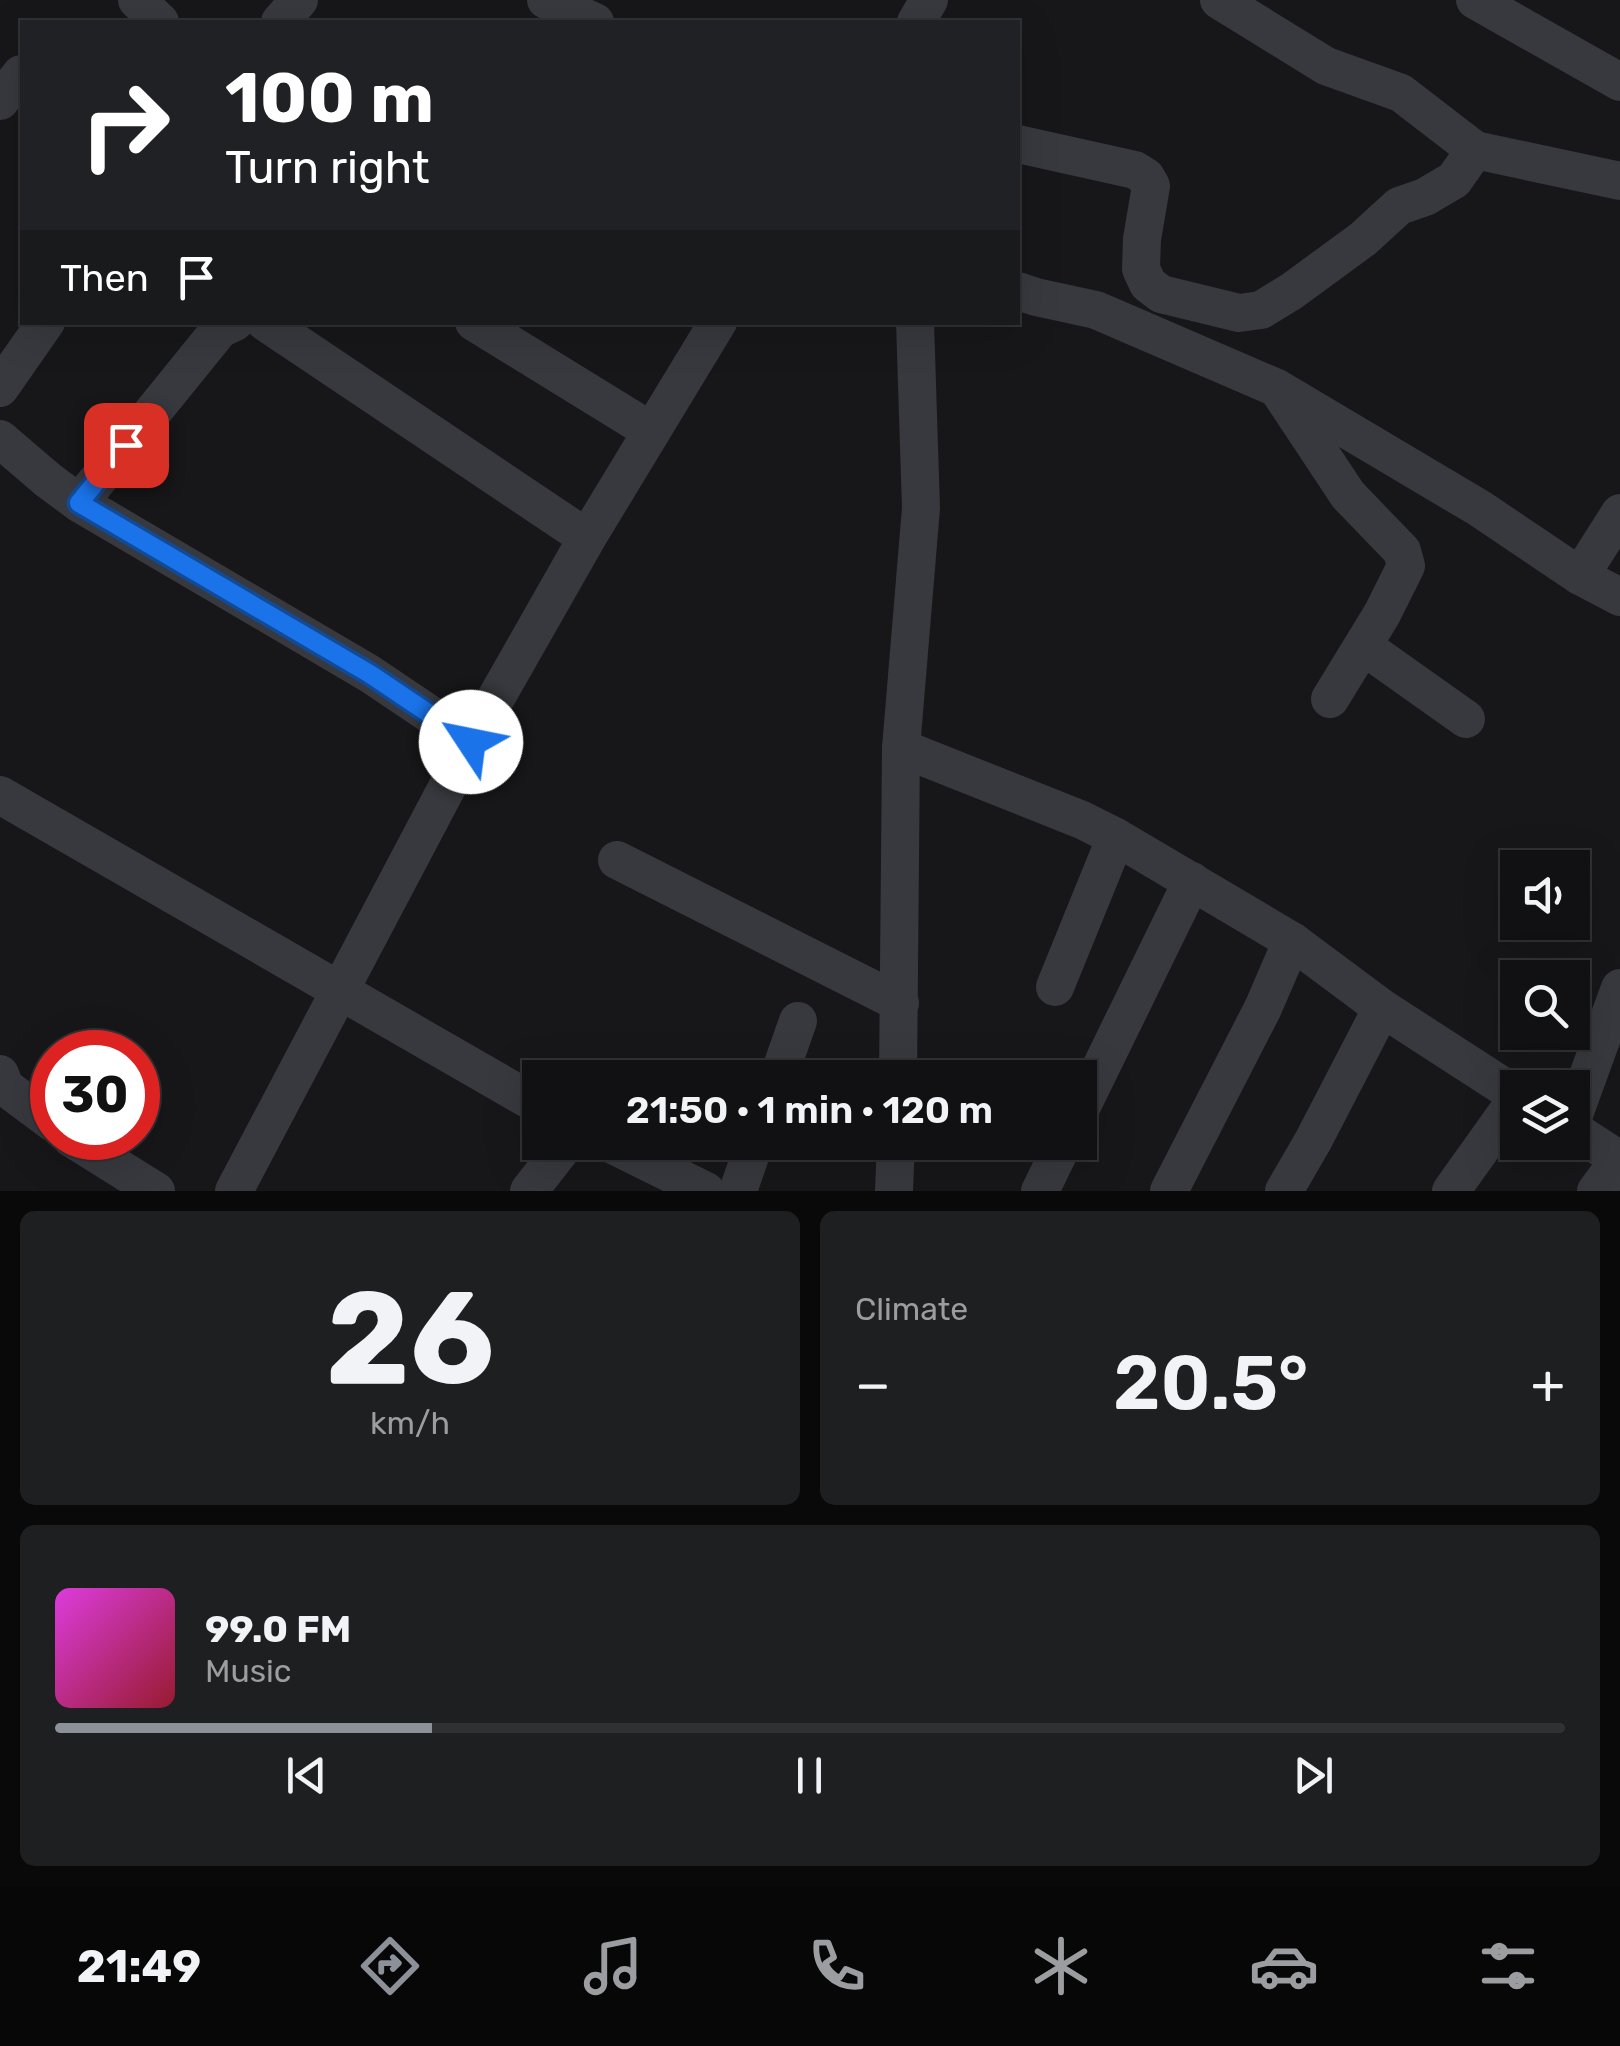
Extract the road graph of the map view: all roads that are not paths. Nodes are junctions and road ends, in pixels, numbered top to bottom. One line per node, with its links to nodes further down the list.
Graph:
1 (137, 0): 6 (street)
2 (299, 0): 7 (street)
3 (546, 0): 8 (street)
4 (1219, 0): 11 (street)
5 (1475, 0): 9 (street)
6 (158, 20)
7 (282, 20)
8 (591, 20)
9 (1620, 82)
10 (1020, 144): 11 (street)
11 (1475, 150): 12 (street)
12 (1620, 181)
13 (1020, 292): 21 (street)
14 (44, 325): 20 (street)
15 (229, 325): 24 (street)
16 (269, 325): 26 (street)
17 (479, 325): 22 (street)
18 (716, 325): 22 (street)
19 (916, 325): 33 (street)
20 (0, 388)
21 (1277, 388): 27 (street); 29 (street)
22 (652, 431): 26 (street)
23 (0, 439): 24 (street)
24 (79, 503): 32 (street)
25 (1620, 513): 27 (street)
26 (587, 538): 32 (street)
27 (1580, 576): 28 (street)
28 (1620, 598)
29 (1363, 646): 30 (street); 31 (street)
30 (1330, 700)
31 (1466, 719)
32 (471, 742): 41 (street)
33 (901, 748): 35 (street); 42 (street)
34 (0, 795): 41 (street)
35 (1116, 837): 37 (street); 39 (street)
36 (617, 860): 42 (street)
37 (1192, 881): 38 (street); 48 (street)
38 (1292, 941): 43 (street); 69 (street)
39 (1055, 987)
40 (1620, 988): 47 (street)
41 (340, 992): 51 (street); 63 (street)
42 (900, 1004): 46 (street)
43 (1382, 1008): 49 (street); 70 (street)
44 (798, 1021): 45 (street)
45 (784, 1060)
46 (898, 1060)
47 (1590, 1070)
48 (1097, 1075)
49 (1500, 1084)
50 (2, 1085): 52 (street)
51 (522, 1096)
52 (30, 1106)
53 (1500, 1122): 71 (street)
54 (1590, 1140): 60 (street)
55 (106, 1160): 62 (street)
56 (554, 1160): 64 (street)
57 (749, 1160): 66 (street)
58 (895, 1160): 67 (street)
59 (1055, 1160): 68 (street)
60 (1619, 1160): 72 (street)
61 (633, 1176): 65 (street)
62 (156, 1191)
63 (234, 1191)
64 (529, 1191)
65 (706, 1191)
66 (738, 1191)
67 (894, 1191)
68 (1040, 1191)
69 (1170, 1191)
70 (1284, 1191)
71 (1451, 1191)
72 (1596, 1191)

